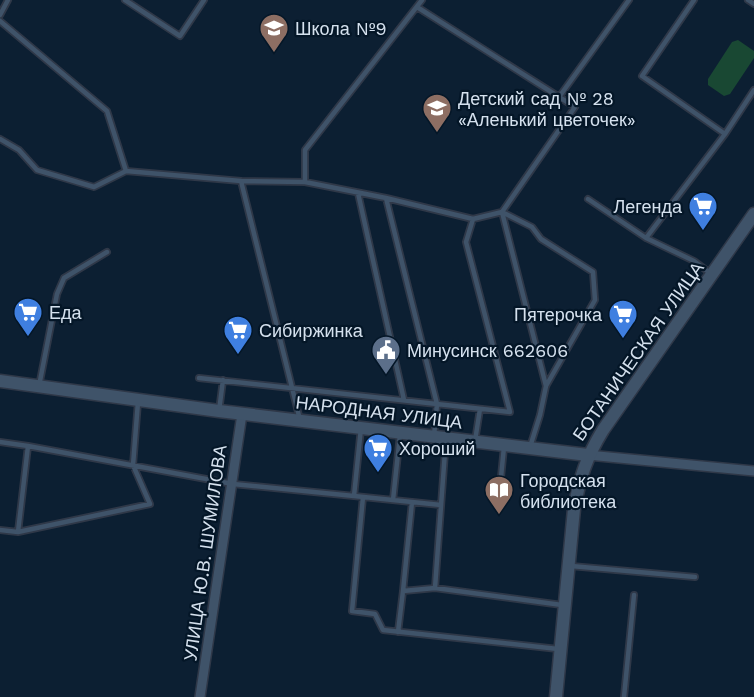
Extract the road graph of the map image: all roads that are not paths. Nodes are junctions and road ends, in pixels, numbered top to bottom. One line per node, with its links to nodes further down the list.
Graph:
1 (8, 0): 10 (lane)
2 (125, 0): 3 (lane)
3 (204, 0)
4 (422, 0): 9 (lane)
5 (629, 0): 13 (lane)
6 (694, 0): 14 (lane)
7 (748, 0): 8 (lane)
8 (754, 4)
9 (417, 8): 13 (lane); 18 (lane)
10 (0, 15)
11 (0, 21): 16 (lane)
12 (754, 90): 14 (lane)
13 (558, 97): 22 (lane)
14 (724, 134): 25 (lane)
15 (0, 139): 16 (lane)
16 (126, 171): 17 (lane)
17 (241, 181): 18 (lane); 33 (lane)
18 (305, 182): 19 (lane)
19 (358, 193): 20 (lane); 35 (lane)
20 (386, 198): 24 (lane); 36 (lane)
21 (588, 199): 25 (lane)
22 (502, 212): 24 (lane); 32 (lane); 32 (lane)
23 (754, 214): 27 (street, БОТАНИЧЕСКАЯ УЛИЦА)
24 (473, 219): 37 (lane)
25 (646, 238): 27 (lane)
26 (107, 252): 31 (lane)
27 (712, 275): 49 (street, БОТАНИЧЕСКАЯ УЛИЦА)
28 (199, 378): 29 (lane)
29 (223, 380): 33 (lane); 38 (lane)
30 (0, 381): 31 (street, НАРОДНАЯ УЛИЦА)
31 (39, 386): 34 (street, НАРОДНАЯ УЛИЦА)
32 (546, 386): 48 (lane)
33 (292, 388): 35 (lane); 40 (lane)
34 (138, 400): 38 (street, НАРОДНАЯ УЛИЦА); 50 (lane)
35 (404, 400): 36 (lane)
36 (437, 404): 37 (lane); 43 (lane)
37 (480, 409): 44 (lane)
38 (219, 411): 39 (street, НАРОДНАЯ УЛИЦА)
39 (242, 414): 40 (street, НАРОДНАЯ УЛИЦА); 53 (street, УЛИЦА Ю.В. ШУМИЛОВА)
40 (300, 420): 41 (street, НАРОДНАЯ УЛИЦА)
41 (362, 427): 42 (street, НАРОДНАЯ УЛИЦА); 54 (lane)
42 (401, 432): 43 (street, НАРОДНАЯ УЛИЦА); 56 (lane)
43 (440, 437): 44 (street, НАРОДНАЯ УЛИЦА); 58 (lane)
44 (475, 441): 46 (street, НАРОДНАЯ УЛИЦА)
45 (0, 442): 47 (lane)
46 (504, 445): 48 (street, НАРОДНАЯ УЛИЦА); 52 (lane)
47 (28, 446): 50 (lane); 60 (lane)
48 (530, 448): 49 (street, НАРОДНАЯ УЛИЦА)
49 (588, 455): 51 (street, НАРОДНАЯ УЛИЦА); 61 (street, БОТАНИЧЕСКАЯ УЛИЦА)
50 (133, 465): 53 (lane); 60 (lane)
51 (754, 471)
52 (501, 477)
53 (232, 484): 54 (lane); 69 (street, УЛИЦА Ю.В. ШУМИЛОВА)
54 (354, 496): 55 (lane)
55 (363, 497): 56 (lane); 67 (lane)
56 (393, 500): 57 (lane)
57 (412, 502): 58 (lane); 64 (lane)
58 (441, 505): 63 (lane)
59 (0, 530): 60 (lane)
60 (18, 532)
61 (568, 566): 62 (lane); 66 (street, БОТАНИЧЕСКАЯ УЛИЦА)
62 (695, 577)
63 (435, 588): 64 (lane); 66 (lane)
64 (403, 591): 67 (lane)
65 (634, 596): 71 (lane)
66 (565, 605): 68 (street, БОТАНИЧЕСКАЯ УЛИЦА)
67 (398, 632): 68 (lane)
68 (561, 649): 70 (street, БОТАНИЧЕСКАЯ УЛИЦА)
69 (201, 697)
70 (556, 697)
71 (624, 697)

